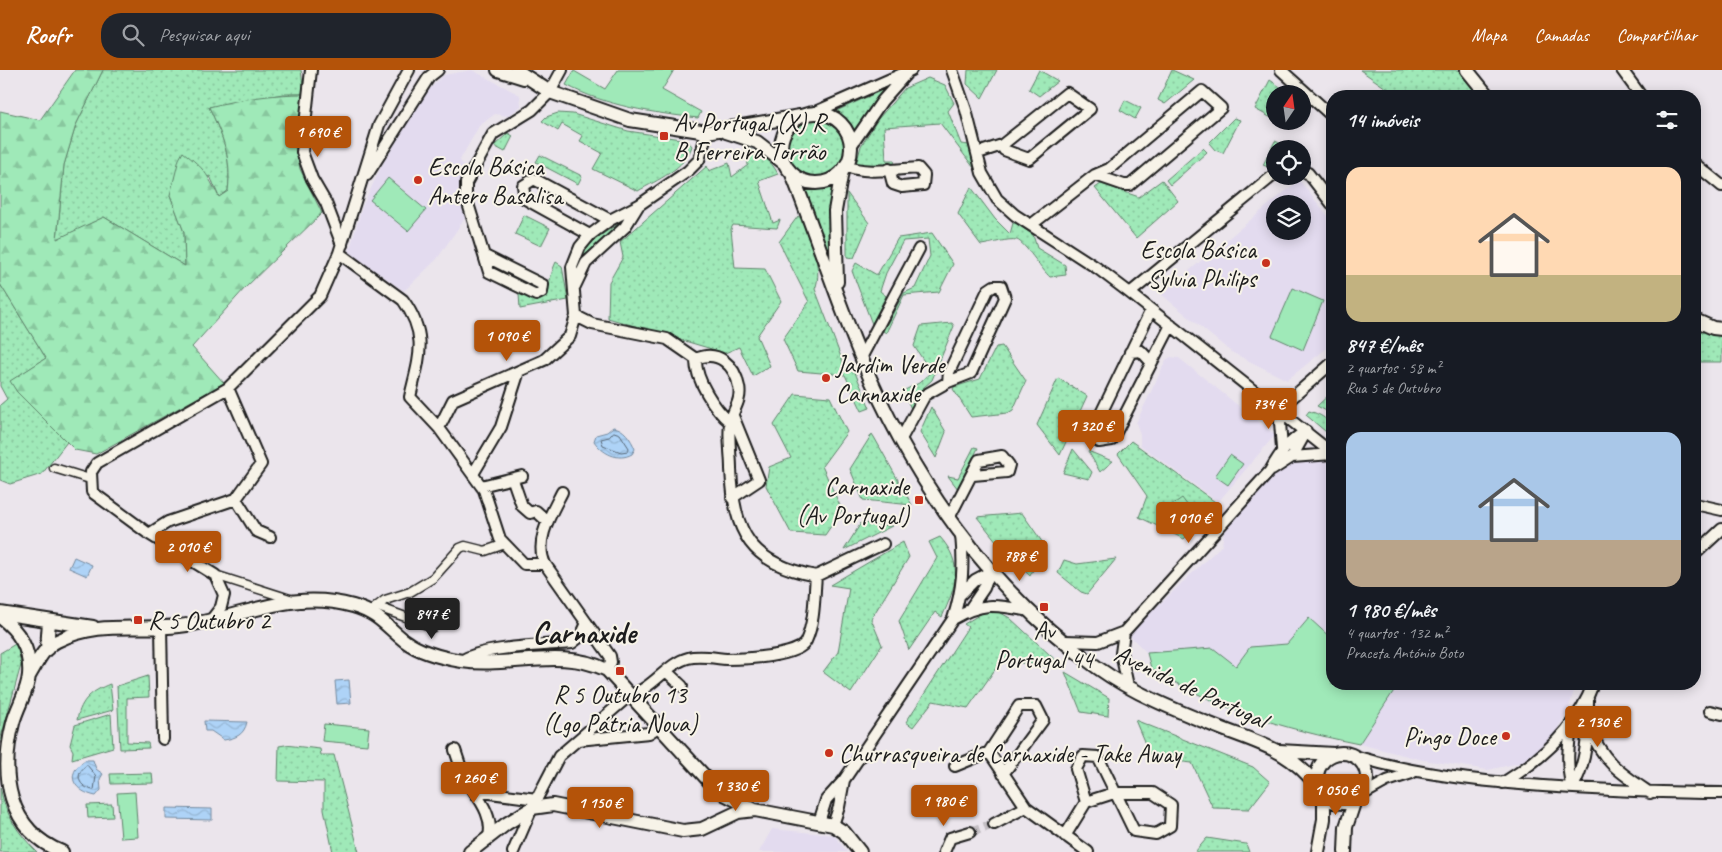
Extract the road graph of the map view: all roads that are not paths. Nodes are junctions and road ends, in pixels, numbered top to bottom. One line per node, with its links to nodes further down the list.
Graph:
1 (311, 70): 39 (street)
2 (409, 70): 33 (street)
3 (438, 70): 33 (street)
4 (498, 70): 12 (street)
5 (516, 70): 12 (street)
6 (562, 70): 15 (street)
7 (908, 70): 17 (street); 22 (street)
8 (952, 70): 23 (street)
9 (1280, 70): 16 (street)
10 (1467, 70): 13 (street)
11 (1622, 70): 14 (street)
12 (528, 80): 15 (street)
13 (1483, 90)
14 (1637, 90)
15 (550, 92): 20 (street); 41 (street)
16 (1326, 111)
17 (813, 113): 18 (street); 22 (street)
18 (800, 116): 19 (street); 24 (street)
19 (724, 131): 20 (street); 24 (street)
20 (708, 132): 35 (street)
21 (1002, 145): 21 (street); 23 (street)
22 (851, 146): 25 (street)
23 (978, 153): 37 (street)
24 (784, 163): 28 (street)
25 (844, 168): 26 (street); 28 (street); 43 (street, Avenida de Portugal)
26 (889, 169)
27 (1701, 169): 32 (street)
28 (792, 174): 43 (street, Avenida de Portugal)
29 (1095, 175): 29 (street); 37 (street)
30 (1311, 178): 34 (street)
31 (1266, 181): 44 (street)
32 (1722, 186)
33 (358, 190): 39 (street)
34 (1326, 196)
35 (639, 205): 36 (street); 42 (street)
36 (610, 220): 38 (street); 38 (street)
37 (1031, 225): 44 (street)
38 (590, 235): 42 (street)
39 (340, 249): 57 (street); 60 (street)
40 (919, 249): 51 (street)
41 (485, 256): 41 (street)
42 (575, 286): 46 (street)
43 (837, 292): 51 (street, Avenida de Portugal)
44 (1130, 293): 45 (street)
45 (1151, 310): 48 (street); 50 (street)
46 (576, 316): 52 (street); 55 (street)
47 (1701, 323): 49 (street)
48 (1170, 325): 53 (street); 58 (street)
49 (1722, 329)
50 (1130, 352): 53 (street); 53 (street)
51 (861, 358): 62 (street, Avenida de Portugal)
52 (696, 359): 59 (street); 59 (street)
53 (1152, 362)
54 (1326, 368): 58 (street)
55 (518, 371): 60 (street); 69 (street)
56 (948, 382): 56 (street); 62 (street)
57 (228, 388): 71 (street); 75 (street)
58 (1279, 409): 61 (street); 64 (street)
59 (732, 419): 74 (street); 74 (street)
60 (439, 428): 69 (street)
61 (1306, 431): 63 (street); 64 (street); 66 (street)
62 (900, 439): 78 (street, Avenida de Portugal)
63 (1326, 449)
64 (1282, 450): 68 (street)
65 (1326, 454): 66 (street)
66 (1292, 457): 68 (street)
67 (54, 468): 71 (street)
68 (1270, 471): 104 (street)
69 (473, 474): 72 (street)
70 (973, 475): 78 (street)
71 (90, 480): 81 (street)
72 (481, 486): 79 (street); 84 (street)
73 (562, 492): 79 (street)
74 (732, 498): 90 (street)
75 (236, 500): 81 (street); 83 (street)
76 (1701, 505): 77 (street)
77 (1722, 510)
78 (949, 518): 82 (street, Avenida de Portugal)
79 (547, 521): 87 (street)
80 (1722, 529): 86 (street)
81 (149, 534): 89 (street)
82 (961, 534): 88 (street, Avenida de Portugal); 91 (street)
83 (270, 536)
84 (503, 541): 87 (street); 93 (street)
85 (883, 544): 90 (street)
86 (1701, 548)
87 (545, 564): 100 (street)
88 (990, 572): 91 (street); 94 (street); 95 (street, Avenida de Portugal)
89 (215, 575): 92 (street); 98 (street)
90 (816, 576): 109 (street)
91 (961, 594): 97 (street)
92 (295, 600): 93 (street); 98 (street)
93 (374, 609): 103 (street); 107 (street)
94 (969, 610): 95 (street); 97 (street)
95 (1031, 611): 105 (street, Avenida de Portugal)
96 (0, 615): 99 (street); 110 (street)
97 (953, 619): 131 (street)
98 (211, 620): 101 (street)
99 (49, 621): 102 (street); 106 (street)
100 (587, 623): 107 (street); 108 (street)
101 (161, 626): 102 (street); 121 (street)
102 (98, 627): 106 (street)
103 (434, 627)
104 (1124, 632): 105 (street); 112 (street)
105 (1064, 642): 112 (street, Avenida de Portugal)
106 (47, 649): 110 (street)
107 (462, 661): 108 (street)
108 (607, 670): 114 (street)
109 (666, 671): 111 (street); 114 (street)
110 (29, 676): 152 (street)
111 (682, 686)
112 (1128, 686): 124 (street, Avenida de Portugal)
113 (1591, 690): 115 (street)
114 (630, 695): 120 (street); 122 (street)
115 (1588, 698): 118 (street); 119 (street)
116 (1710, 711): 117 (street)
117 (1722, 714)
118 (1572, 722): 132 (street); 133 (street)
119 (1588, 726): 133 (street); 138 (street)
120 (658, 727): 122 (street); 134 (street)
121 (163, 738)
122 (578, 740): 142 (street)
123 (455, 750): 135 (street)
124 (1279, 751): 126 (street, Avenida de Portugal); 136 (street, Avenida de Portugal)
125 (989, 752): 128 (street); 130 (street); 130 (street)
126 (1334, 754): 127 (street); 136 (street)
127 (1358, 757): 129 (street); 140 (street)
128 (956, 766)
129 (1416, 772): 132 (street); 140 (street)
130 (1004, 774): 143 (street)
131 (844, 780): 145 (street); 148 (street)
132 (1503, 782): 133 (street)
133 (1572, 788): 138 (street)
134 (720, 790): 144 (street); 147 (street)
135 (474, 791): 142 (street); 150 (street)
136 (1321, 792): 140 (street); 158 (street)
137 (1114, 793): 137 (street); 141 (street); 141 (street)
138 (1651, 793): 139 (street)
139 (1722, 793)
140 (1358, 797): 159 (street)
141 (1086, 802): 151 (street)
142 (535, 803): 147 (street); 150 (street); 154 (street)
143 (1026, 808): 146 (street); 151 (street)
144 (755, 810): 145 (street); 147 (street)
145 (819, 822): 148 (street)
146 (994, 824)
147 (713, 825)
148 (833, 825): 155 (street)
149 (970, 832): 156 (street)
150 (489, 836): 153 (street)
151 (1065, 836): 157 (street)
152 (62, 852)
153 (470, 852)
154 (513, 852)
155 (860, 852)
156 (944, 852)
157 (1088, 852)
158 (1318, 852)
159 (1345, 852)

